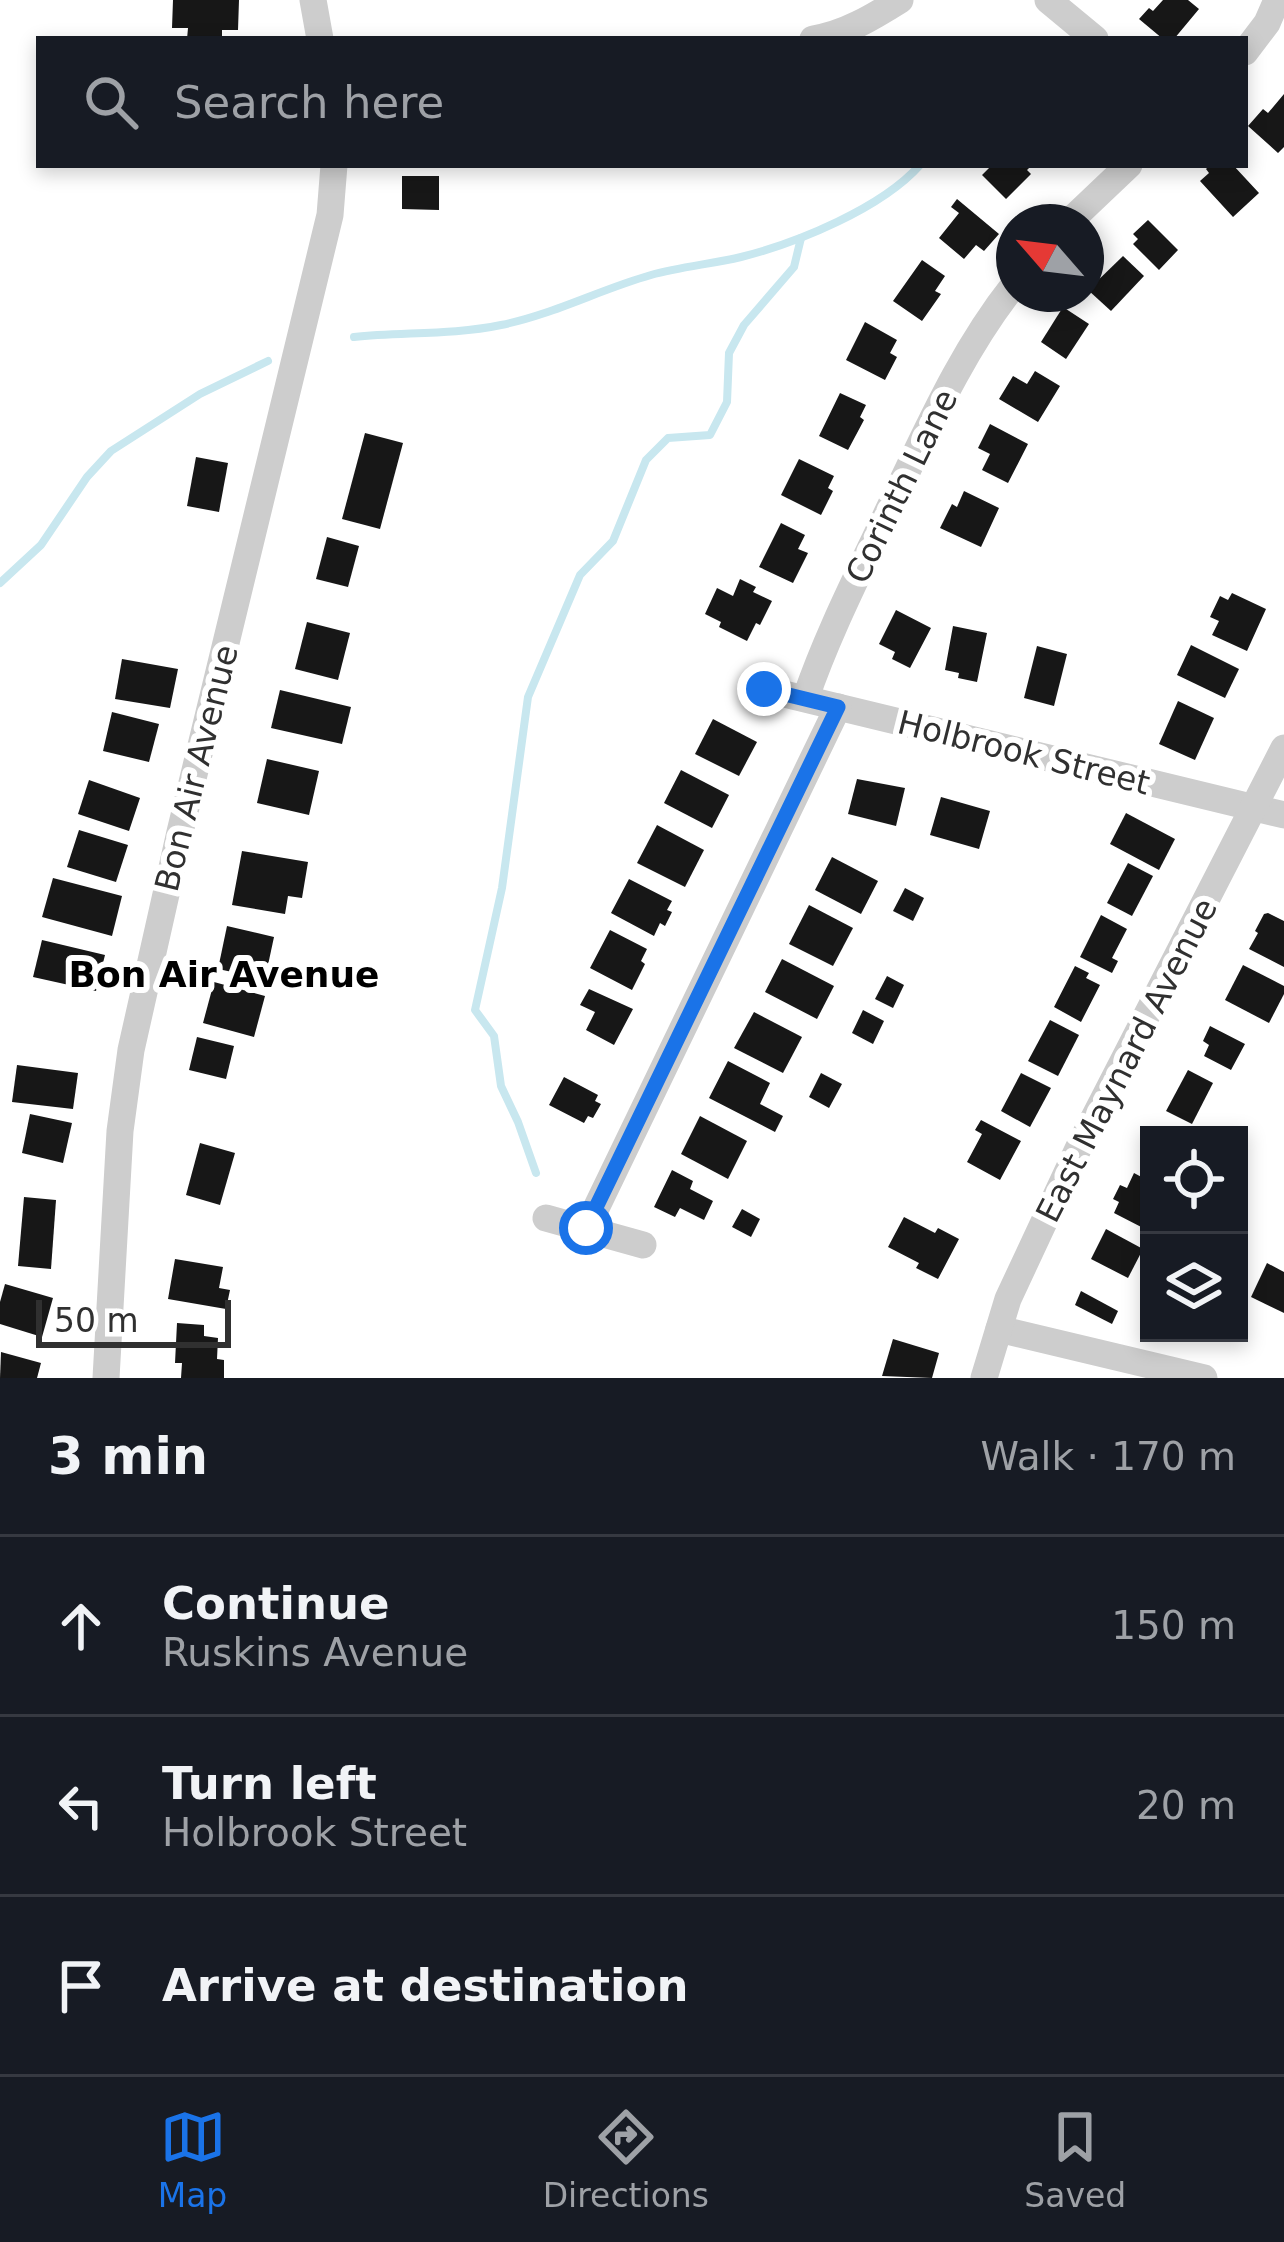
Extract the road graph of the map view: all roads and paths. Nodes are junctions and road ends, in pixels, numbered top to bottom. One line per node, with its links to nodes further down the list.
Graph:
1 (314, 0): 5 (street)
2 (900, 0): 6 (street)
3 (1048, 0): 7 (street)
4 (1277, 0): 8 (street)
5 (320, 36)
6 (830, 36)
7 (1091, 36)
8 (1248, 48)
9 (334, 168): 23 (street, Bon Air Avenue)
10 (1126, 168): 11 (street)
11 (1088, 204)
12 (996, 307): 14 (street, Corinth Lane)
13 (764, 689): 14 (street, Holbrook Street)
14 (806, 697): 15 (street, Holbrook Street)
15 (838, 707): 17 (street, Holbrook Street); 20 (street)
16 (1284, 748): 17 (street, East Maynard Avenue)
17 (1253, 809): 18 (street, Holbrook Street); 22 (street, East Maynard Avenue)
18 (1284, 815)
19 (546, 1218): 20 (street)
20 (586, 1228): 21 (street)
21 (643, 1245)
22 (999, 1329): 24 (street, East Maynard Avenue); 25 (street)
23 (106, 1378)
24 (984, 1378)
25 (1204, 1378)

